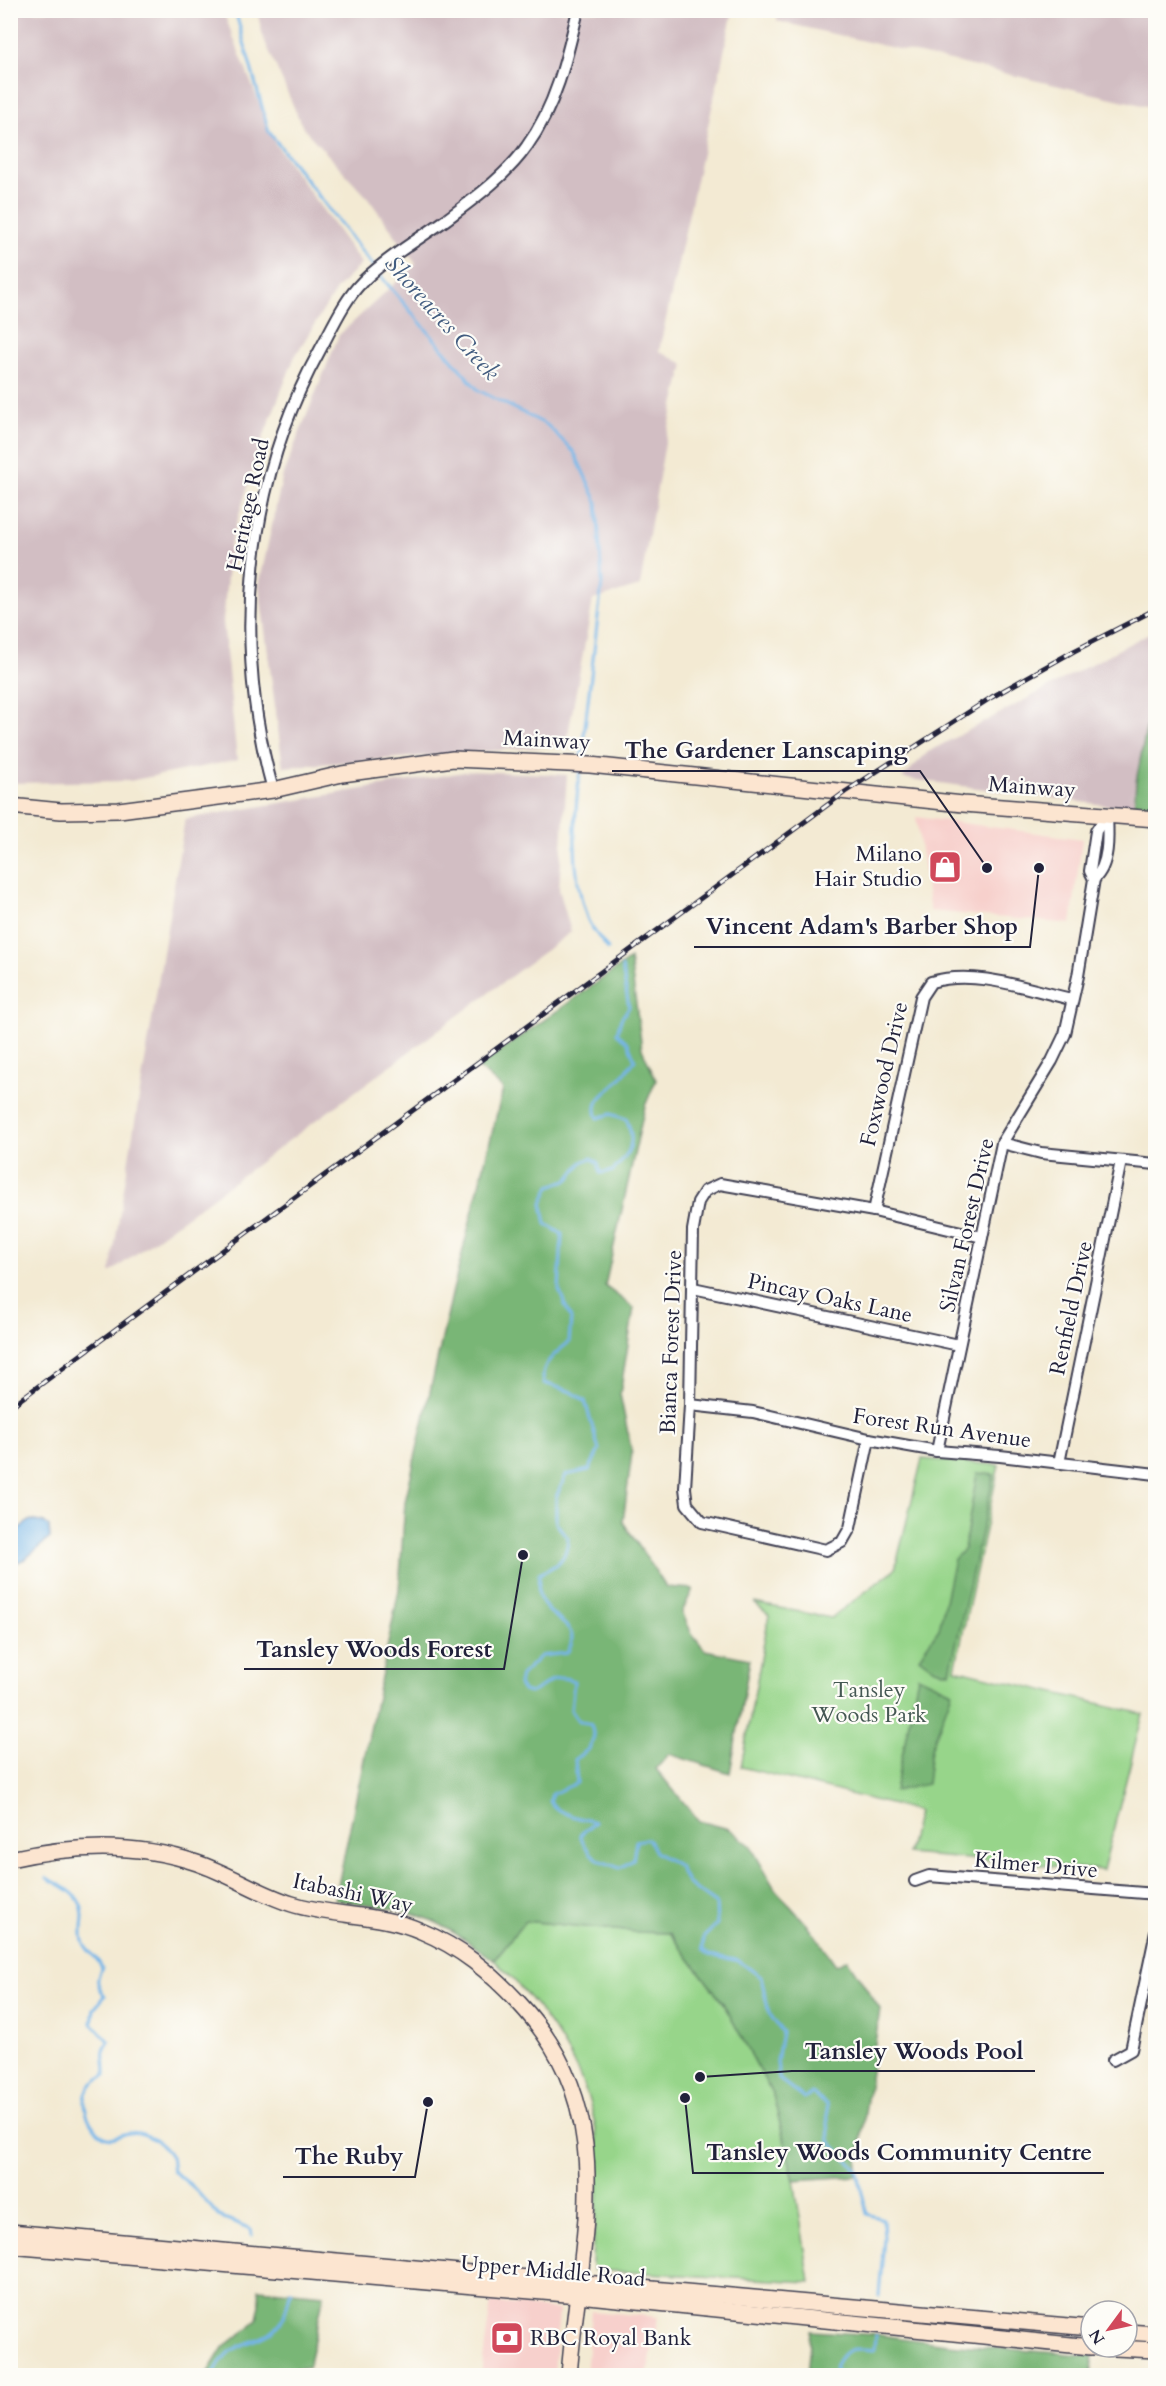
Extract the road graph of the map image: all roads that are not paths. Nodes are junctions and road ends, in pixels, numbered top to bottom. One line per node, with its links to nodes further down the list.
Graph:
1 (578, 10): 2 (street, Heritage Road)
2 (273, 789): 3 (main road, Mainway); 4 (main road, Mainway)
3 (10, 806)
4 (1107, 815): 5 (main road, Mainway); 6 (street, Silvan Forest Drive)
5 (1155, 819)
6 (1071, 999): 7 (street, Silvan Forest Drive); 10 (street, Foxwood Drive)
7 (1002, 1143): 8 (street); 11 (street, Silvan Forest Drive)
8 (1121, 1161): 9 (street); 17 (street, Renfield Drive)
9 (1155, 1164)
10 (874, 1211): 11 (street, Bianca Forest Drive); 12 (street, Bianca Forest Drive)
11 (982, 1238): 13 (street, Silvan Forest Drive)
12 (693, 1288): 13 (street, Pincay Oaks Lane); 14 (street, Bianca Forest Drive)
13 (959, 1345): 16 (street, Silvan Forest Drive)
14 (690, 1405): 15 (street, Forest Run Avenue); 15 (street, Bianca Forest Drive)
15 (869, 1439): 16 (street, Forest Run Avenue)
16 (937, 1451): 17 (street, Forest Run Avenue)
17 (1059, 1464): 18 (street, Forest Run Avenue)
18 (1155, 1474)
19 (10, 1859): 26 (main road, Itabashi Way)
20 (915, 1881): 21 (street, Kilmer Drive)
21 (1155, 1894)
22 (1155, 1932): 23 (street)
23 (1113, 2060)
24 (10, 2232): 26 (main road, Upper Middle Road)
25 (10, 2246): 26 (main road, Upper Middle Road)
26 (579, 2288): 27 (main road, Upper Middle Road); 30 (main road, Upper Middle Road); 33 (main road, Itabashi Way)
27 (1079, 2327)
28 (1139, 2332): 29 (main road)
29 (1155, 2334)
30 (1079, 2346)
31 (1139, 2349): 32 (main road, Upper Middle Road)
32 (1155, 2350)
33 (569, 2376)

